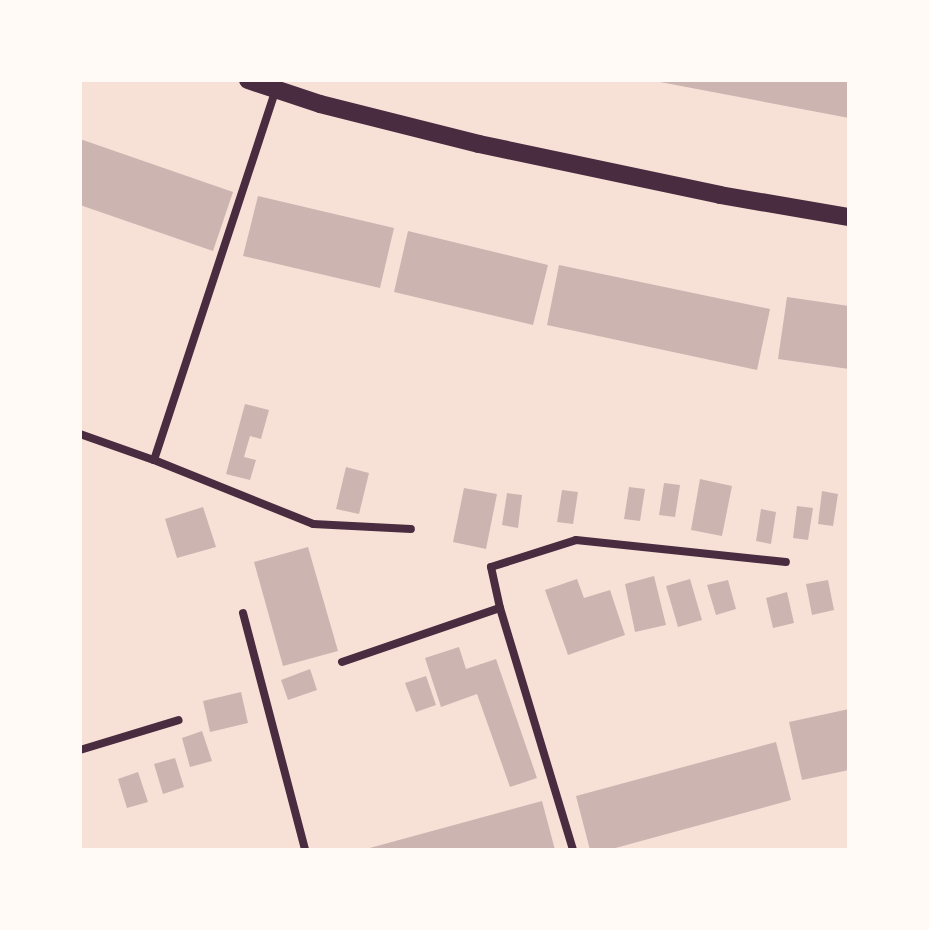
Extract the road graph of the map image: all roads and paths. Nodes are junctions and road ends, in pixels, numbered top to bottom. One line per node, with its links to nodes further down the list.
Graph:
1 (248, 80): 2 (street)
2 (276, 89): 3 (street); 5 (lane)
3 (849, 217)
4 (80, 434): 5 (lane)
5 (154, 460): 6 (lane)
6 (412, 529)
7 (786, 562): 8 (lane)
8 (500, 608): 10 (lane); 14 (lane)
9 (243, 613): 13 (lane)
10 (342, 662)
11 (180, 720): 12 (lane)
12 (80, 750)
13 (305, 850)
14 (573, 850)

